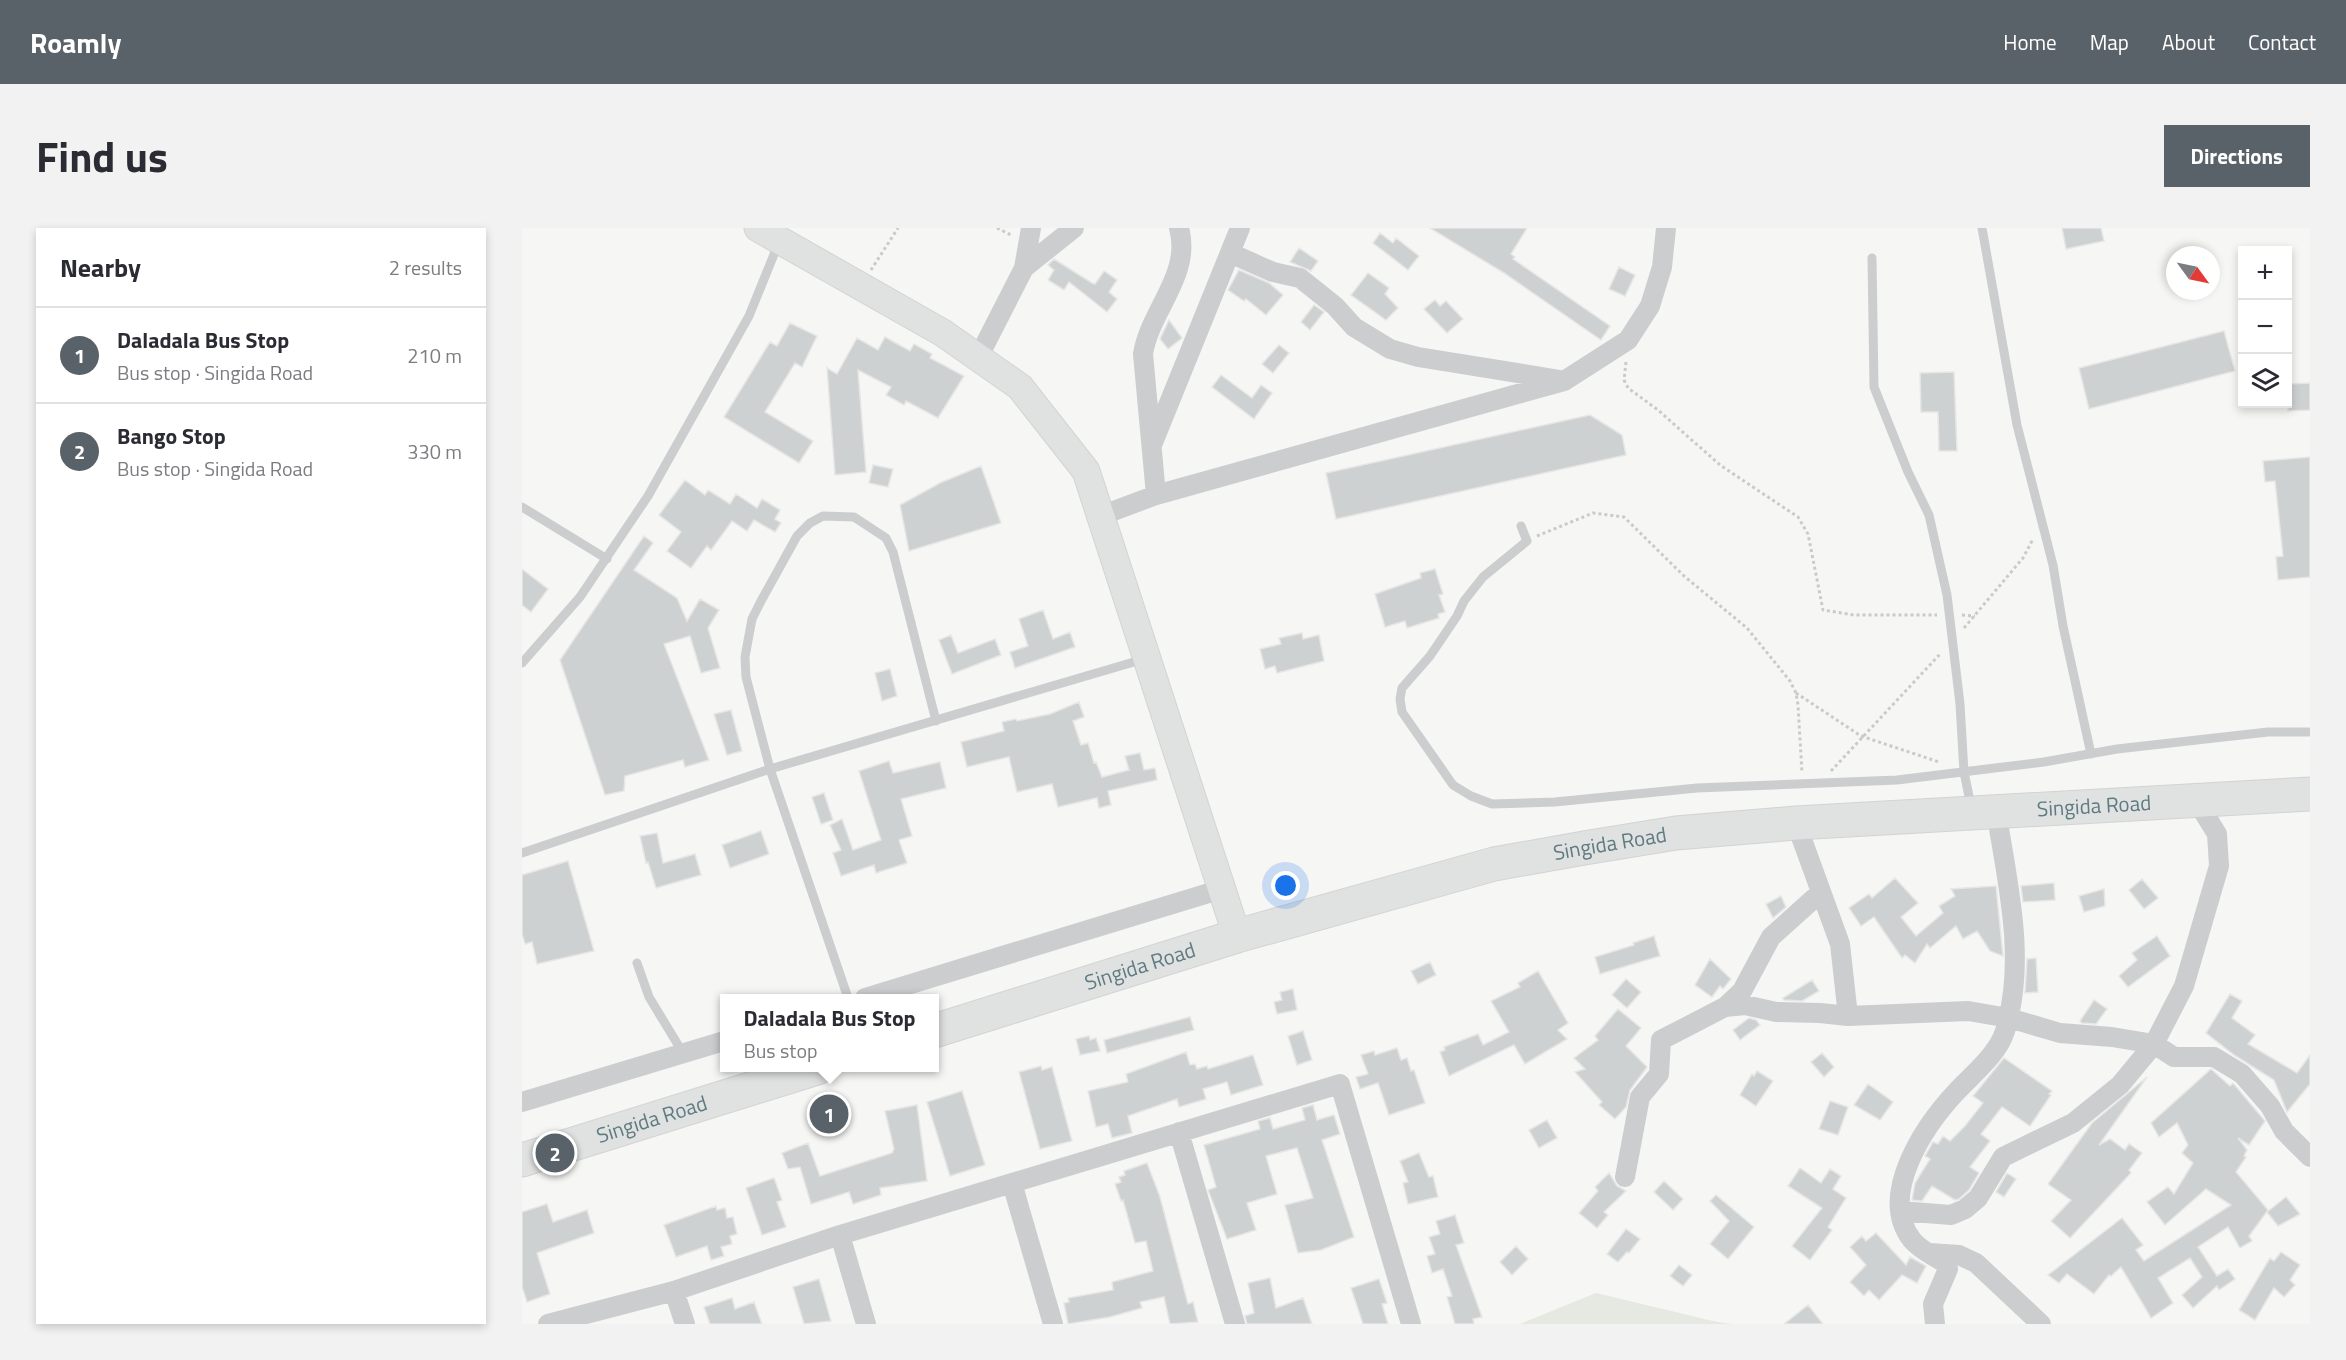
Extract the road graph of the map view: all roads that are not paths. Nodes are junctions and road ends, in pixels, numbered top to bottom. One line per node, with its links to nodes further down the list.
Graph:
1 (1031, 228): 10 (street)
2 (1074, 228): 10 (street)
3 (1179, 228): 13 (street)
4 (1240, 228): 8 (street)
5 (1666, 228): 12 (street)
6 (1982, 228): 23 (lane)
7 (769, 234): 11 (street); 18 (lane)
8 (1230, 253): 12 (street); 13 (street)
9 (1872, 258): 25 (lane)
10 (1024, 268): 11 (street)
11 (978, 358): 16 (street)
12 (1564, 381): 14 (street)
13 (1150, 450): 14 (street)
14 (1156, 495): 16 (street)
15 (522, 507): 18 (lane)
16 (1100, 516): 19 (street)
17 (1521, 526): 25 (lane)
18 (607, 559): 20 (lane)
19 (1146, 658): 21 (lane); 31 (street)
20 (522, 663)
21 (936, 721): 24 (lane); 24 (lane)
22 (2310, 732): 23 (lane)
23 (2091, 754): 25 (lane)
24 (770, 769): 30 (lane); 35 (lane)
25 (1964, 772): 28 (lane)
26 (2310, 794): 27 (highway, Singida Road)
27 (2196, 800): 28 (highway, Singida Road); 42 (street)
28 (1984, 811): 29 (highway, Singida Road); 39 (street)
29 (1796, 823): 32 (street); 33 (highway, Singida Road)
30 (522, 853)
31 (1222, 889): 33 (street); 36 (street)
32 (1821, 893): 37 (street); 38 (street)
33 (1237, 936): 40 (highway, Singida Road)
34 (637, 963): 43 (lane)
35 (846, 994)
36 (881, 994)
37 (1725, 1008): 38 (street); 49 (street)
38 (1848, 1016): 39 (street)
39 (2009, 1018): 42 (street); 51 (street)
40 (939, 1029)
41 (720, 1042): 43 (street)
42 (2154, 1044): 47 (street); 51 (street)
43 (683, 1053): 45 (street)
44 (804, 1072): 48 (highway, Singida Road)
45 (522, 1102)
46 (1179, 1132): 50 (street); 59 (street); 60 (street)
47 (2310, 1157)
48 (522, 1160)
49 (1625, 1177)
50 (1012, 1183): 52 (street); 58 (street)
51 (1900, 1211): 53 (street)
52 (840, 1235): 54 (street); 57 (street)
53 (1927, 1252): 61 (street); 62 (street)
54 (674, 1291): 55 (street); 56 (street)
55 (548, 1324)
56 (685, 1324)
57 (866, 1324)
58 (1053, 1324)
59 (1235, 1324)
60 (1411, 1324)
61 (1935, 1324)
62 (2041, 1324)

